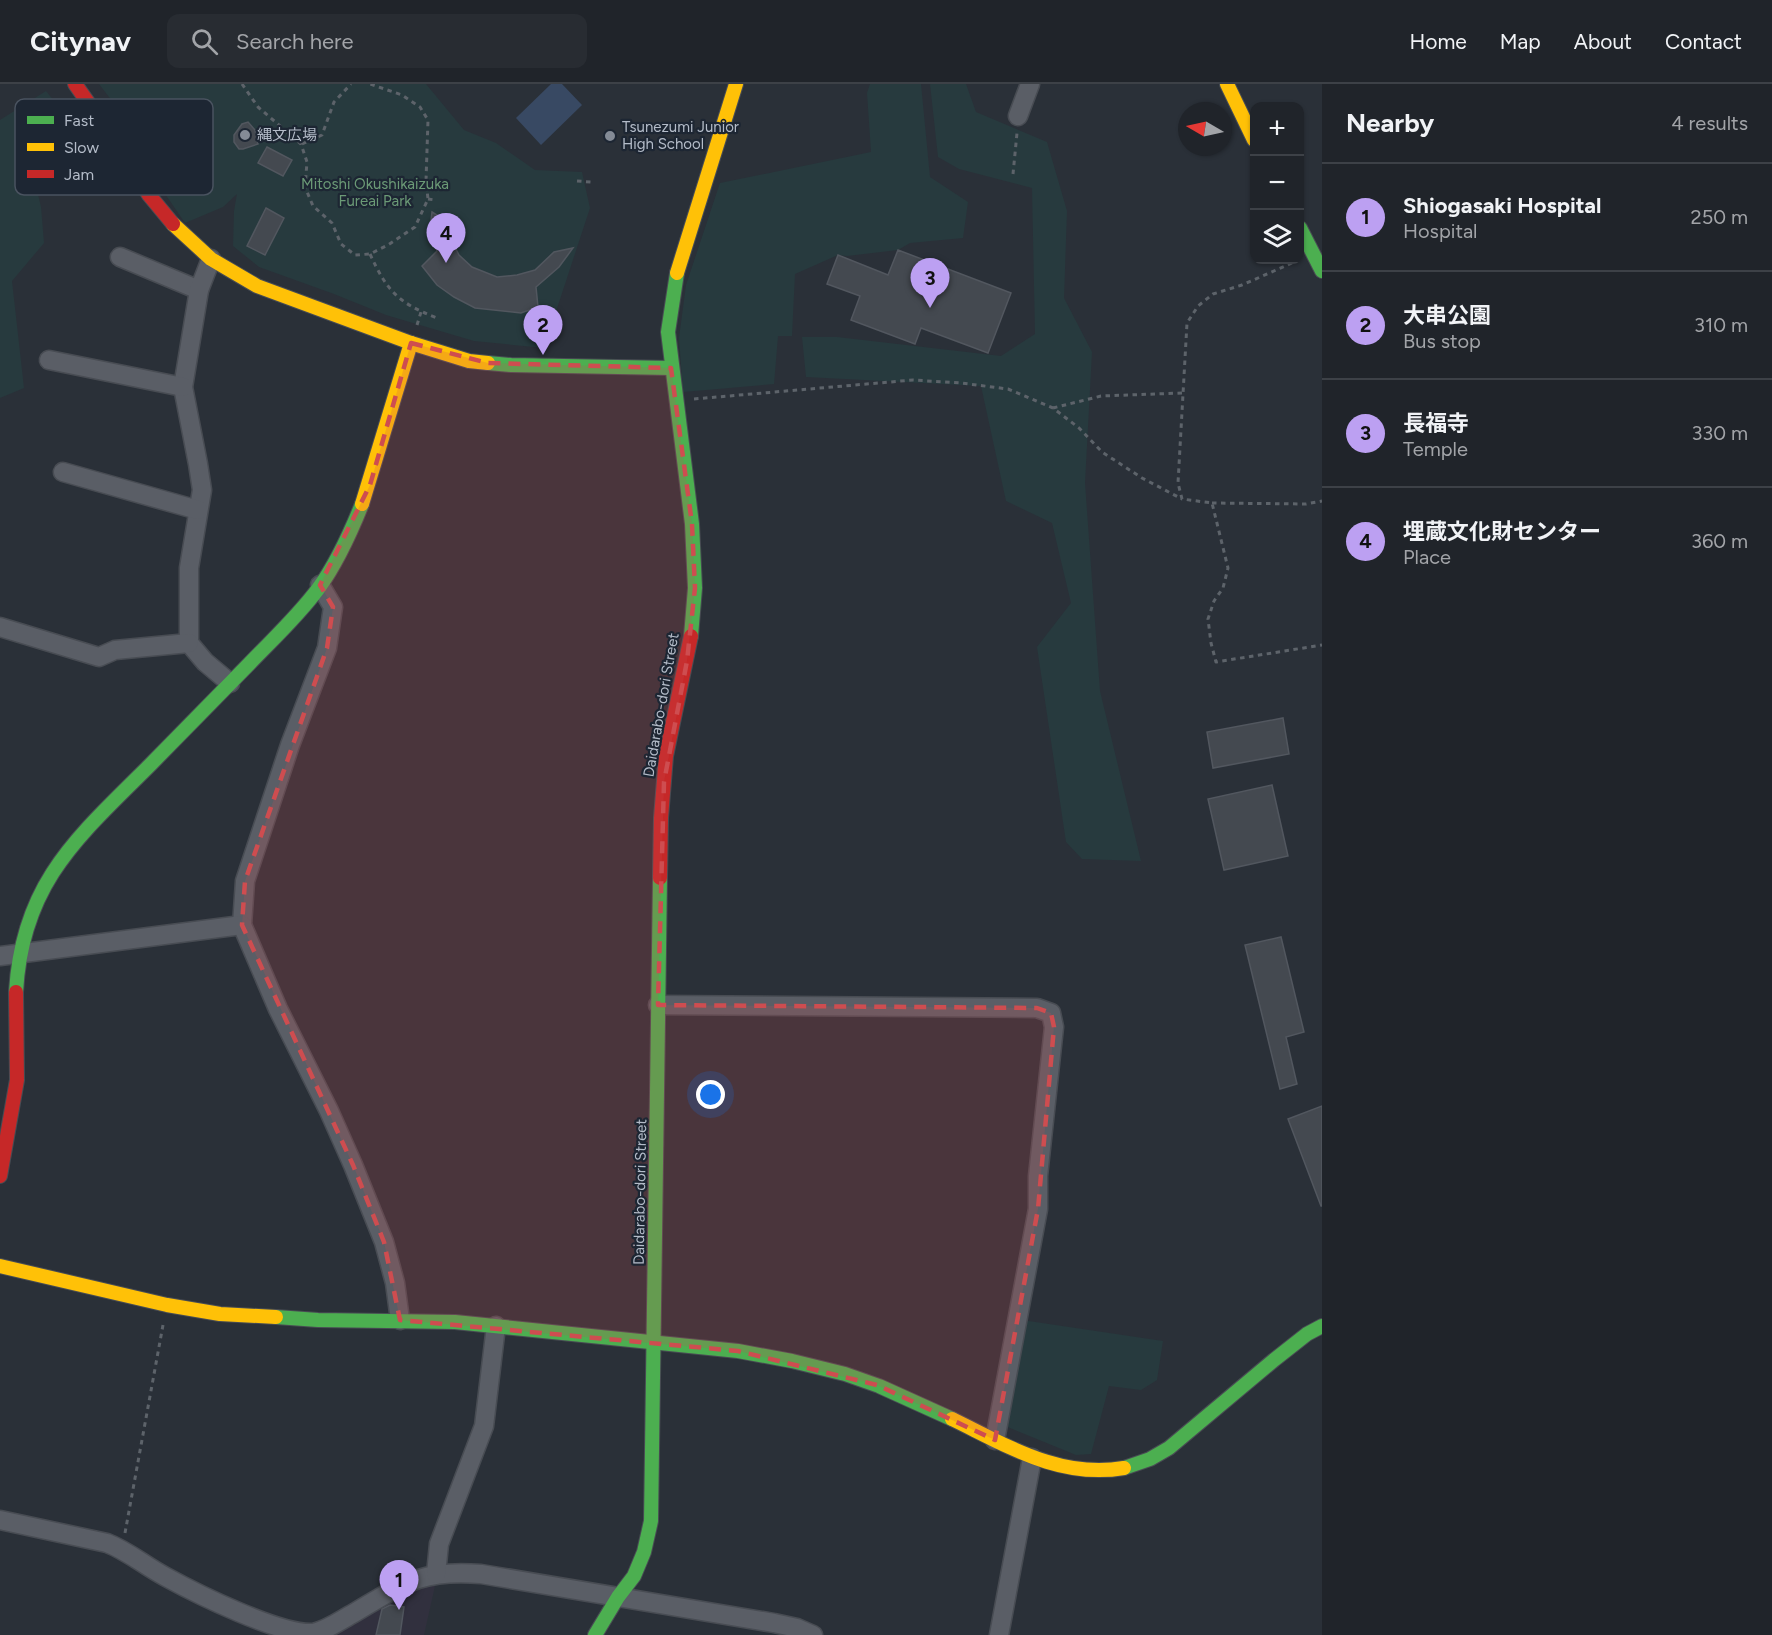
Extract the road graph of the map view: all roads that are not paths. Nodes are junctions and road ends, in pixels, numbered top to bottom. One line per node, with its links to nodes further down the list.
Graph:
1 (75, 84): 5 (street)
2 (736, 84): 16 (street, Daidarabo-dori Street)
3 (1030, 84): 6 (street)
4 (1227, 84): 7 (street)
5 (86, 99)
6 (1018, 116)
7 (1250, 132)
8 (149, 195): 11 (street)
9 (1304, 237): 12 (street)
10 (120, 257): 13 (street)
11 (211, 259): 13 (street); 14 (street)
12 (1322, 270)
13 (199, 290): 17 (street)
14 (411, 344): 16 (street); 20 (street)
15 (49, 360): 17 (street)
16 (671, 368): 27 (street, Daidarabo-dori Street)
17 (183, 387): 19 (street)
18 (63, 472): 19 (street)
19 (198, 510): 22 (street)
20 (320, 585): 23 (street); 24 (street)
21 (0, 627): 22 (street)
22 (189, 643): 23 (street)
23 (230, 683): 25 (street)
24 (242, 925): 25 (street); 30 (street)
25 (20, 954): 26 (street); 28 (street)
26 (0, 956)
27 (658, 1005): 33 (street, Daidarabo-dori Street); 34 (street)
28 (0, 1176)
29 (0, 1266): 30 (street)
30 (400, 1320): 31 (street)
31 (496, 1326): 33 (street); 37 (street)
32 (1322, 1326): 35 (street)
33 (654, 1343): 34 (street); 38 (street, Daidarabo-dori Street)
34 (995, 1440): 35 (street)
35 (1032, 1458): 41 (street)
36 (0, 1520): 37 (street)
37 (436, 1574): 38 (street)
38 (618, 1597): 39 (street, Daidarabo-dori Street); 40 (street)
39 (595, 1635)
40 (813, 1635)
41 (999, 1635)

